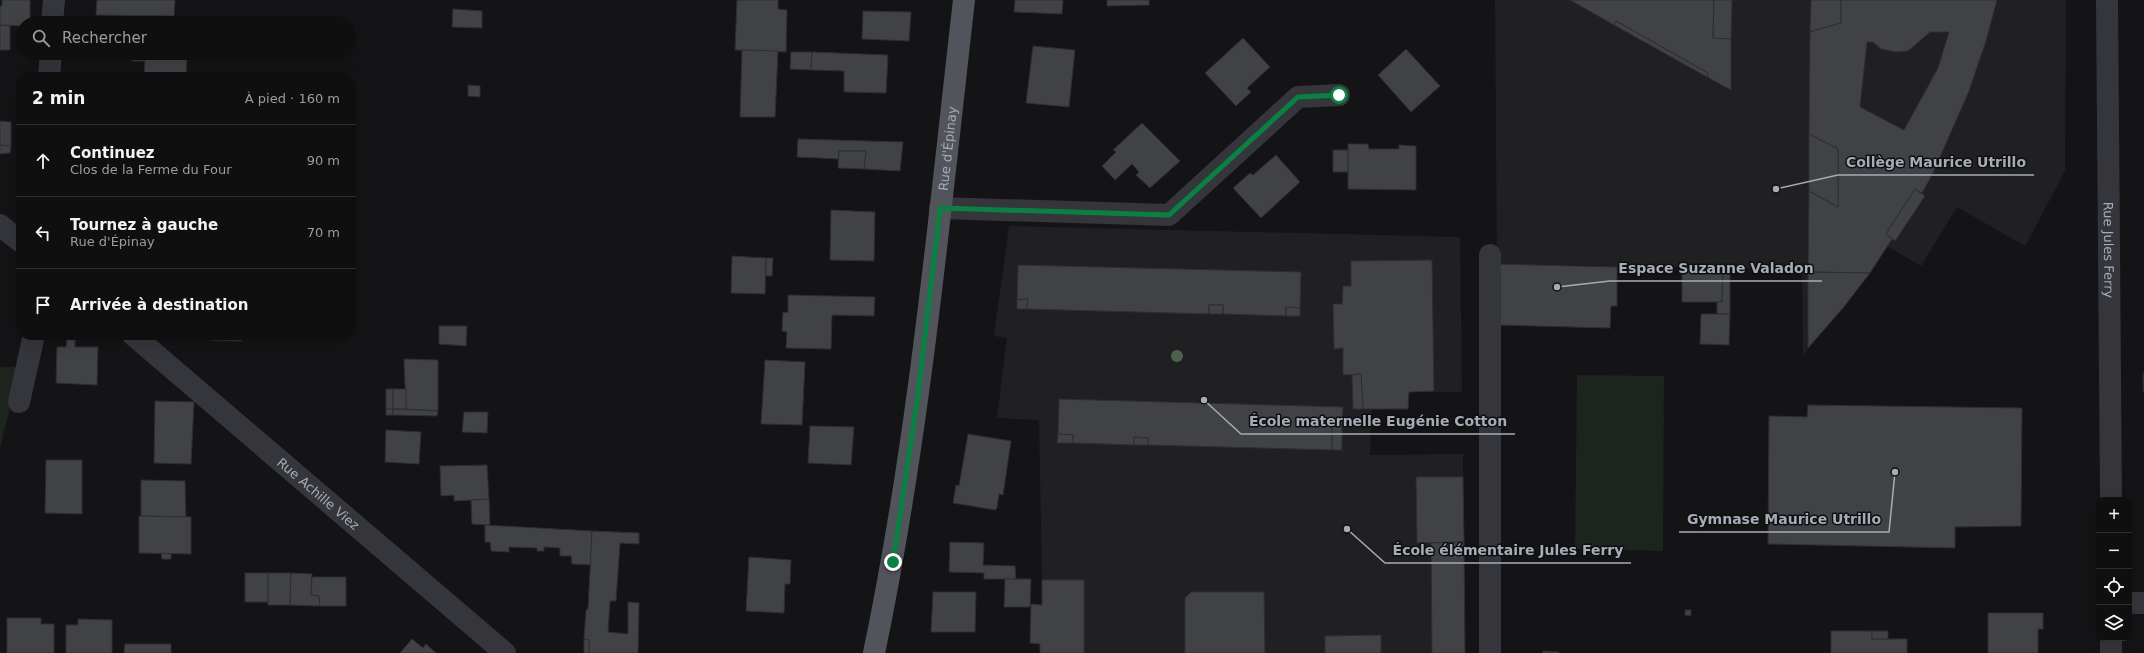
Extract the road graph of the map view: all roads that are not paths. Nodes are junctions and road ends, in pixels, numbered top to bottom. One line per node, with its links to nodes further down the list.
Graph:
1 (54, 0): 4 (street)
2 (964, 0): 8 (main road, Rue d'Épinay)
3 (2106, 0): 15 (street, Rue Jules Ferry)
4 (53, 16)
5 (50, 60): 6 (street)
6 (49, 72)
7 (1339, 95): 8 (street)
8 (940, 208): 20 (main road, Rue d'Épinay)
9 (0, 225): 10 (street)
10 (16, 238)
11 (1490, 255): 21 (street)
12 (33, 340): 14 (street)
13 (139, 340): 19 (street, Rue Achille Viez)
14 (19, 402)
15 (2111, 497)
16 (2132, 603): 17 (street)
17 (2144, 603)
18 (2111, 641): 22 (street)
19 (505, 653)
20 (874, 653)
21 (1490, 653)
22 (2111, 653)

